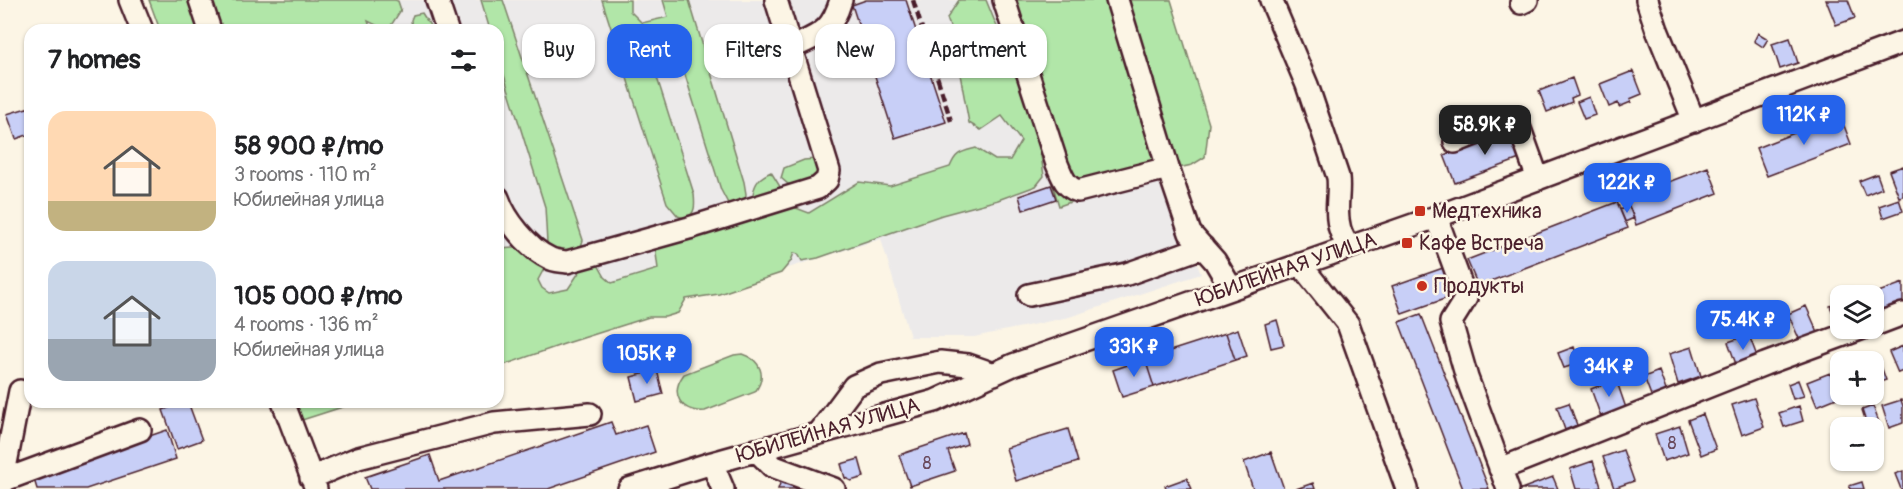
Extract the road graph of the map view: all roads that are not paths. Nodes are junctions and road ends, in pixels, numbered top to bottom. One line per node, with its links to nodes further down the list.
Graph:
1 (130, 0): 10 (street)
2 (200, 0): 11 (street)
3 (437, 0): 12 (street)
4 (776, 0): 13 (street)
5 (841, 0): 14 (street)
6 (1004, 0): 19 (street)
7 (1117, 0): 19 (street)
8 (1271, 0): 24 (street)
9 (1647, 0): 17 (street)
10 (140, 24)
11 (208, 24)
12 (445, 24)
13 (784, 24)
14 (803, 42)
15 (1903, 42): 17 (street, ЮБИЛЕЙНАЯ УЛИЦА)
16 (801, 78): 21 (street)
17 (1694, 121): 20 (street, ЮБИЛЕЙНАЯ УЛИЦА)
18 (1455, 141): 20 (street)
19 (1168, 168): 23 (street)
20 (1538, 179): 22 (street, ЮБИЛЕЙНАЯ УЛИЦА)
21 (504, 212)
22 (1436, 217): 24 (street, ЮБИЛЕЙНАЯ УЛИЦА); 41 (street)
23 (1203, 247): 26 (street); 27 (street)
24 (1347, 248): 25 (street, ЮБИЛЕЙНАЯ УЛИЦА)
25 (1300, 264): 26 (street, ЮБИЛЕЙНАЯ УЛИЦА); 47 (street)
26 (1231, 288): 31 (street, ЮБИЛЕЙНАЯ УЛИЦА)
27 (1029, 295)
28 (1903, 314): 29 (street)
29 (1884, 321)
30 (1833, 339): 41 (street)
31 (994, 374): 38 (street, ЮБИЛЕЙНАЯ УЛИЦА); 38 (street)
32 (24, 388): 36 (street)
33 (24, 390): 42 (street)
34 (285, 408): 43 (street)
35 (590, 414): 43 (street)
36 (0, 427)
37 (140, 430): 42 (street)
38 (819, 433): 39 (street, ЮБИЛЕЙНАЯ УЛИЦА)
39 (756, 450): 40 (street, ЮБИЛЕЙНАЯ УЛИЦА); 46 (street)
40 (712, 463): 44 (street, ЮБИЛЕЙНАЯ УЛИЦА); 45 (street)
41 (1500, 469): 48 (street)
42 (1, 483)
43 (314, 483)
44 (629, 489)
45 (723, 489)
46 (834, 489)
47 (1407, 489)
48 (1508, 489)

